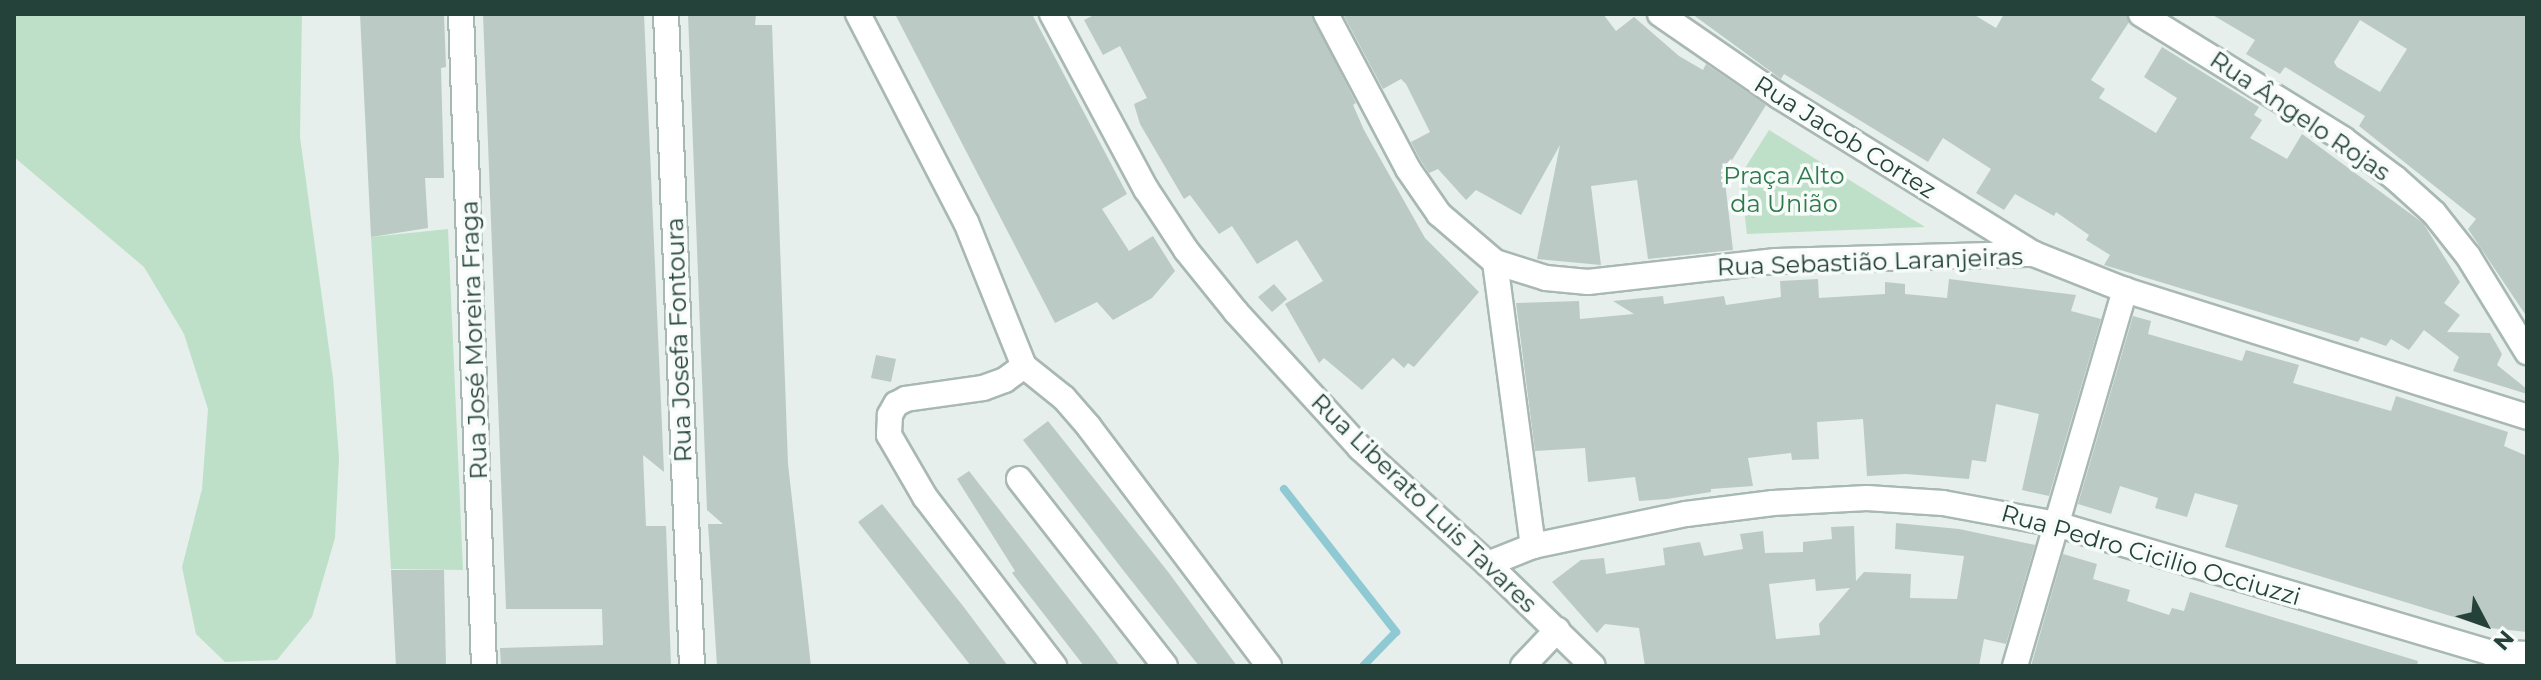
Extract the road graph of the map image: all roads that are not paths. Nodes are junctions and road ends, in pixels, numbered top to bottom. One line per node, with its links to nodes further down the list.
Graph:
1 (461, 14): 21 (street, Rua José Moreira Fraga)
2 (666, 14): 22 (street, Rua Josefa Fontoura)
3 (858, 14): 12 (street)
4 (1052, 14): 17 (street, Rua Liberato Luis Tavares)
5 (1326, 14): 9 (street, Rua Sebastião Laranjeiras)
6 (1660, 14): 8 (street, Rua Jacob Cortez)
7 (2141, 14): 11 (street, Rua Ângelo Rojas)
8 (2034, 254): 9 (street, Rua Sebastião Laranjeiras); 10 (street, Rua Sebastião Laranjeiras)
9 (1495, 262): 16 (street)
10 (2125, 290): 13 (street, Rua Sebastião Laranjeiras); 15 (street)
11 (2527, 352)
12 (1024, 366): 23 (street); 25 (street)
13 (2527, 417)
14 (1019, 479): 24 (street)
15 (2056, 524): 16 (street, Rua Pedro Cicilio Occiuzzi); 20 (street, Rua Pedro Cicilio Occiuzzi); 28 (street)
16 (1533, 546): 17 (street, Rua Pedro Cicilio Occiuzzi)
17 (1488, 564): 18 (street, Rua Liberato Luis Tavares)
18 (1557, 630): 26 (street); 27 (street, Rua Liberato Luis Tavares)
19 (2527, 654): 20 (street, Rua Pedro Cicilio Occiuzzi)
20 (2486, 659)
21 (484, 666)
22 (692, 666)
23 (1054, 666)
24 (1165, 666)
25 (1269, 666)
26 (1523, 666)
27 (1593, 666)
28 (2015, 666)

